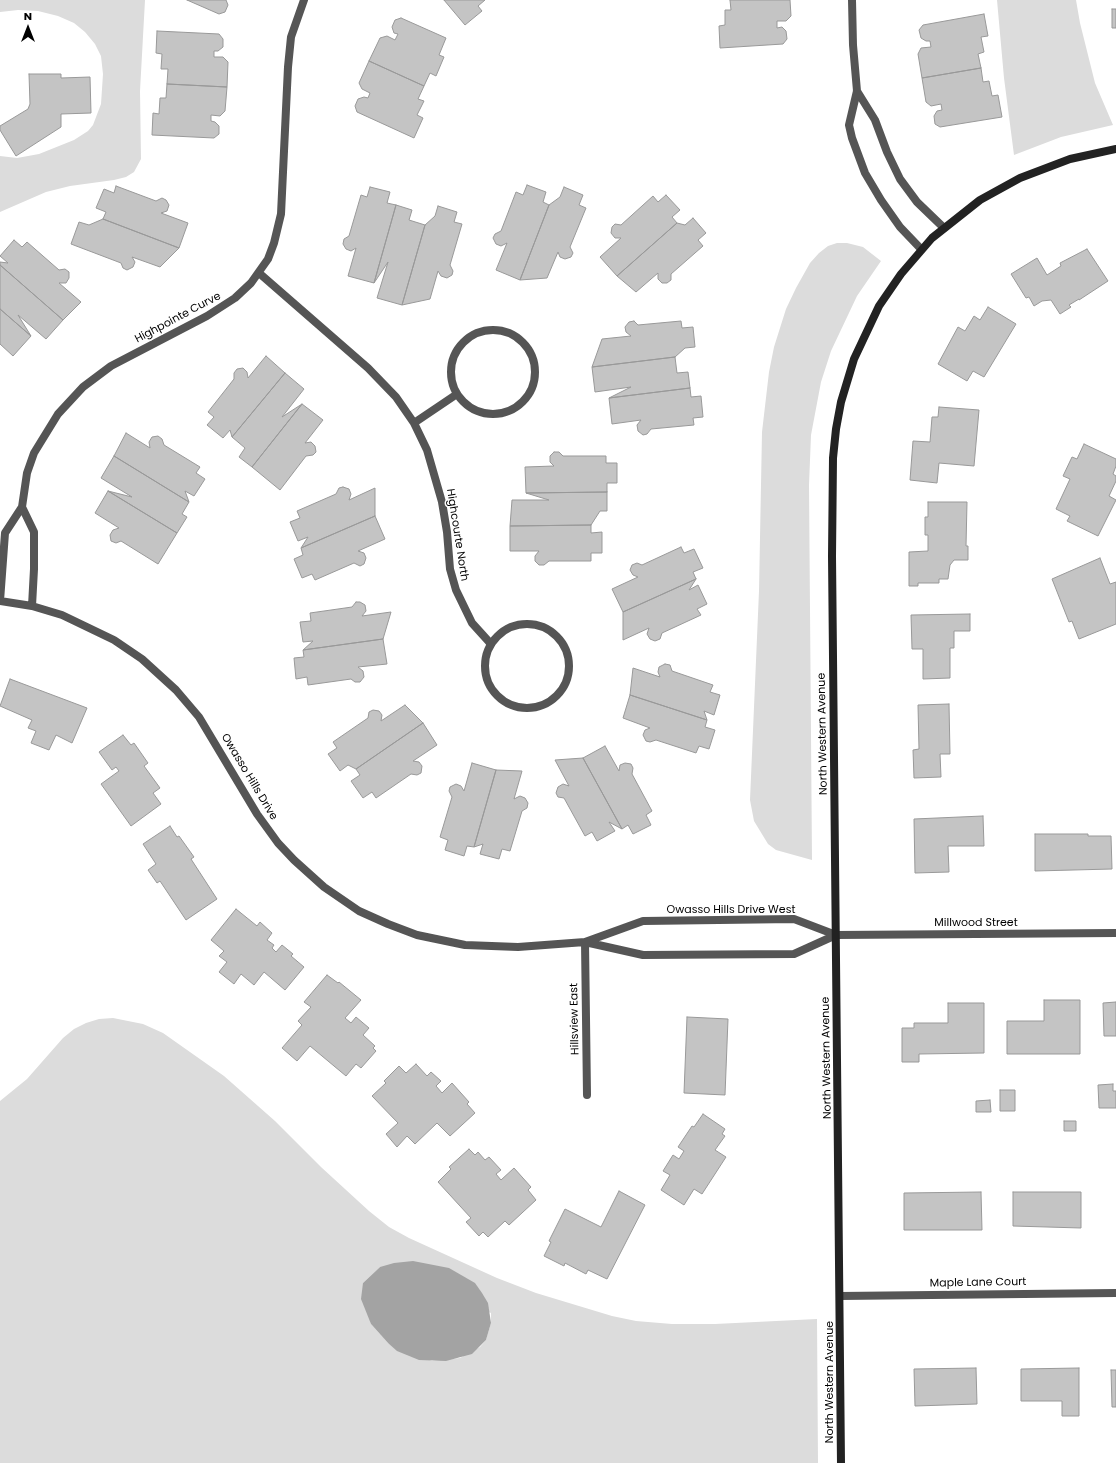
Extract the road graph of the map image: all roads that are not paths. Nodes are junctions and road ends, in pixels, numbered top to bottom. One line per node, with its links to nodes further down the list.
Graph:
1 (304, 0): 7 (street, Highpointe Curve)
2 (852, 0): 3 (street)
3 (857, 92): 5 (street); 6 (street)
4 (1116, 149): 5 (street, North Western Avenue)
5 (944, 228): 6 (street, North Western Avenue)
6 (921, 249): 15 (street, North Western Avenue)
7 (259, 273): 9 (street, Highcourte North); 10 (street, Highpointe Curve)
8 (457, 394): 8 (street); 9 (street)
9 (414, 423): 13 (street, Highcourte North)
10 (22, 507): 11 (street, Highpointe Curve); 12 (street)
11 (0, 601): 12 (street, Owasso Hills Drive)
12 (32, 606): 16 (street, Owasso Hills Drive)
13 (491, 644): 13 (street)
14 (1116, 933): 15 (street, Millwood Street)
15 (836, 935): 16 (street); 16 (street, Owasso Hills Drive West); 19 (street, North Western Avenue)
16 (585, 942): 17 (street, Hillsview East)
17 (587, 1095)
18 (1116, 1293): 19 (street, Maple Lane Court)
19 (840, 1296): 20 (street, North Western Avenue)
20 (842, 1463)

